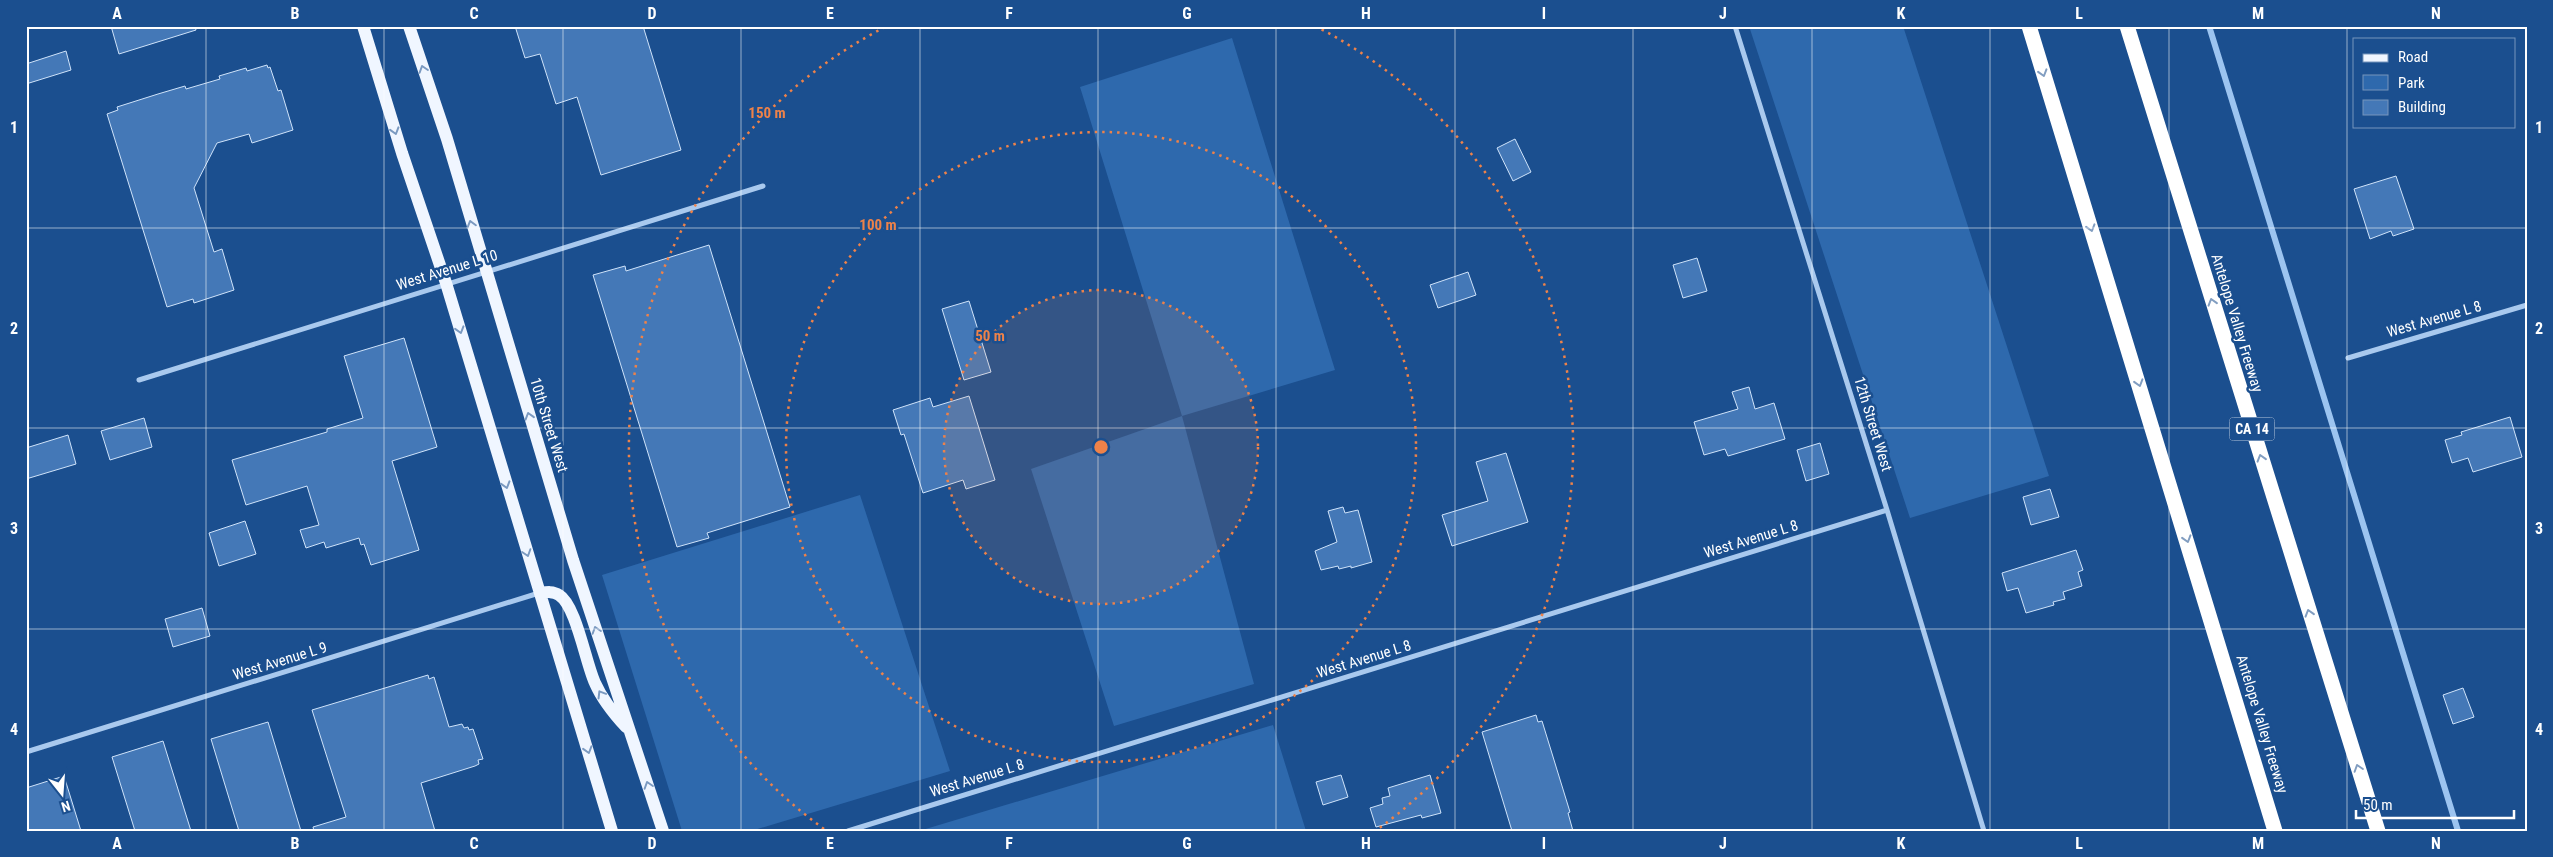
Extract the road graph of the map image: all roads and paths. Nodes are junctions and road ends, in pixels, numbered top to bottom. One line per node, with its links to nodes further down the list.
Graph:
1 (364, 26): 8 (main road, one-way to 8)
2 (409, 26): 7 (main road, 10th Street West, one-way to 2)
3 (1735, 26): 12 (street, 12th Street West)
4 (2029, 26): 20 (highway, Antelope Valley Freeway, one-way to 20)
5 (2127, 26): 21 (highway, Antelope Valley Freeway / CA 14, one-way to 5)
6 (763, 186): 7 (street, West Avenue L 10)
7 (484, 271): 8 (street, West Avenue L 10); 14 (main road, 10th Street West, one-way to 7)
8 (446, 283): 11 (street, West Avenue L 10); 13 (main road, one-way to 13)
9 (2527, 305): 10 (street, West Avenue L 8)
10 (2348, 358)
11 (139, 380)
12 (1887, 510): 18 (street, West Avenue L 8); 19 (street, 12th Street West)
13 (540, 593): 14 (main road, one-way to 13); 15 (street, West Avenue L 9); 16 (main road, one-way to 16)
14 (630, 733): 17 (main road, 10th Street West, one-way to 14)
15 (26, 752)
16 (612, 831)
17 (663, 831)
18 (848, 831)
19 (1984, 831)
20 (2276, 831)
21 (2378, 831)

